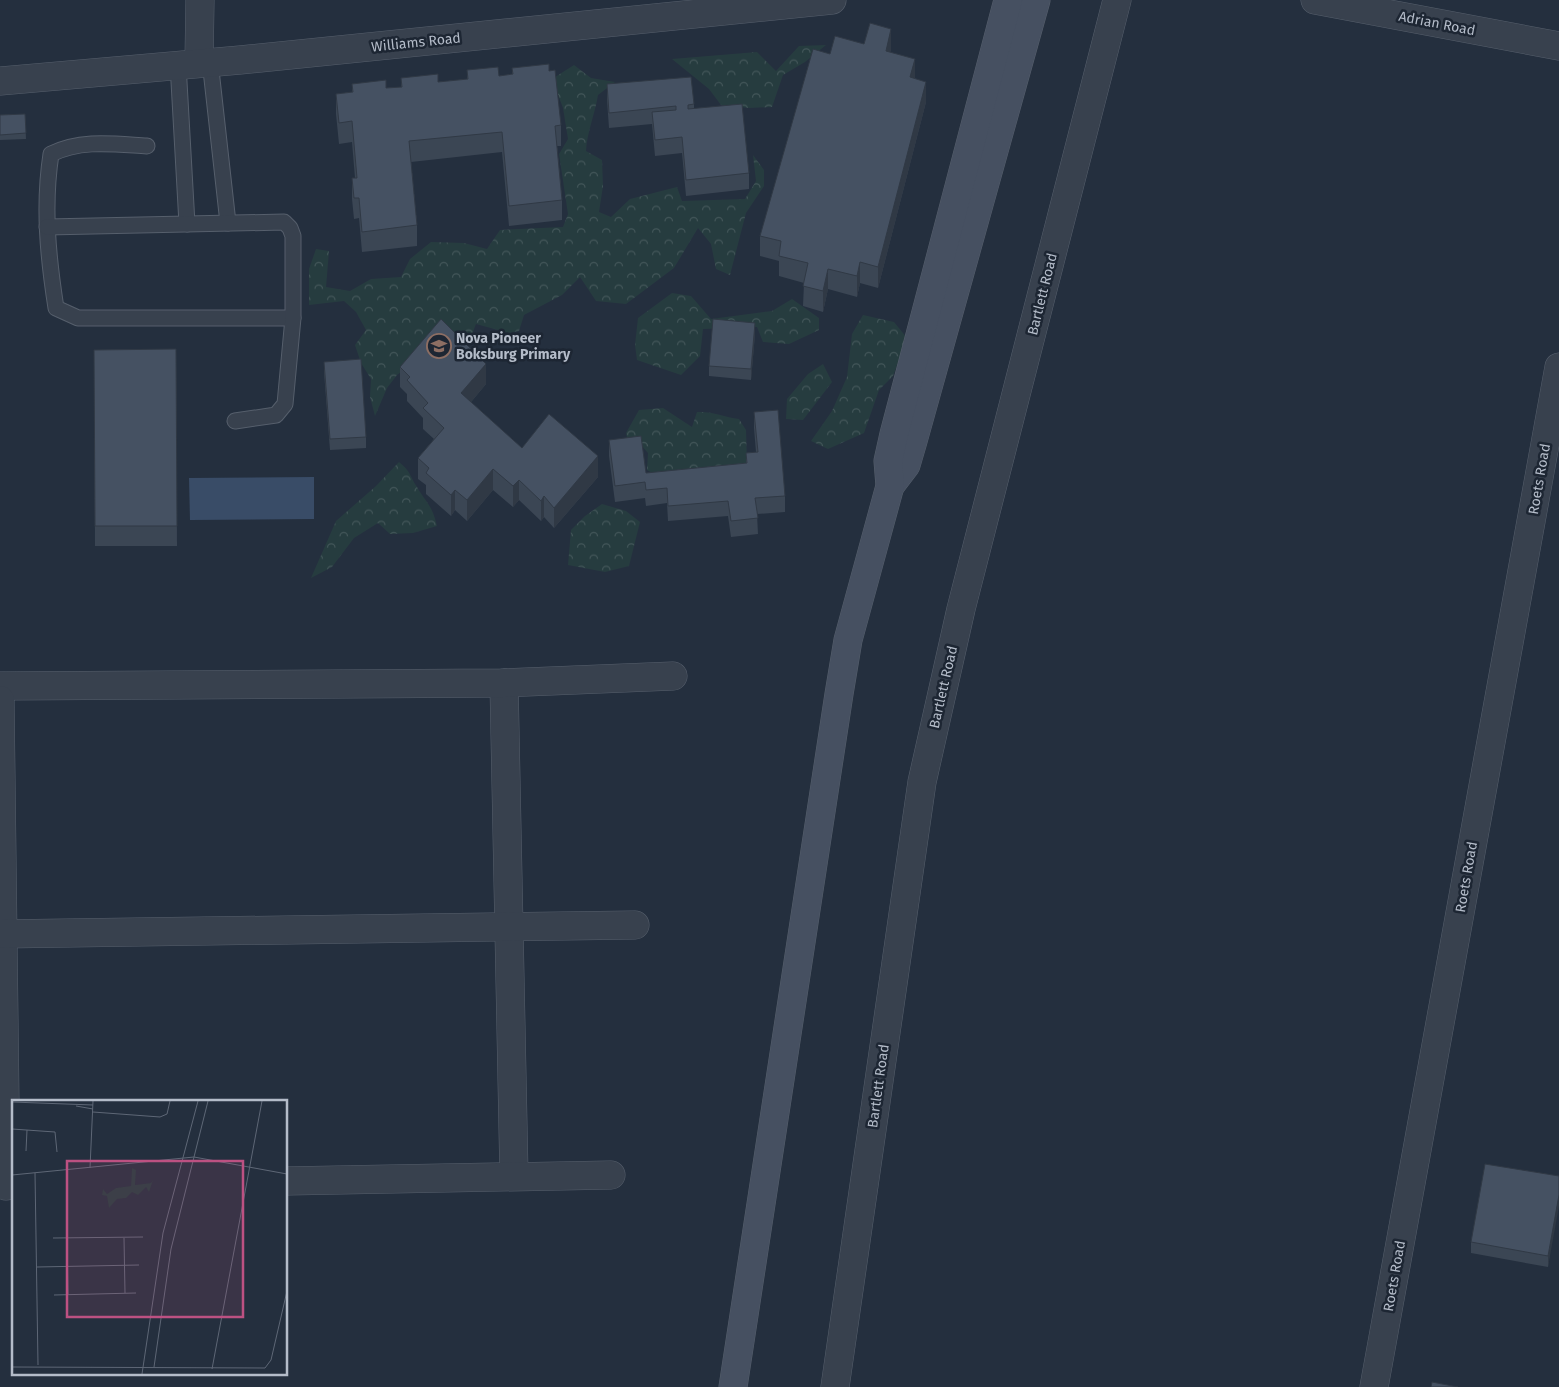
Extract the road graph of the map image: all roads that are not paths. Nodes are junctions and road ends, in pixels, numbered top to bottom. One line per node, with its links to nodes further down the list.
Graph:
1 (200, 0): 8 (street)
2 (832, 0): 8 (street, Williams Road)
3 (1008, 0): 17 (street)
4 (1036, 0): 17 (street)
5 (1117, 0): 30 (street, Bartlett Road)
6 (1315, 0): 7 (street, Adrian Road)
7 (1559, 46)
8 (196, 62): 9 (street, Williams Road); 11 (lane); 12 (lane)
9 (0, 82)
10 (147, 146): 13 (lane)
11 (228, 223): 12 (lane); 14 (lane)
12 (187, 224): 13 (lane)
13 (47, 227): 14 (lane)
14 (293, 318): 16 (lane)
15 (1559, 367): 31 (street, Roets Road)
16 (235, 421)
17 (890, 486): 29 (street)
18 (673, 676): 19 (street)
19 (504, 683): 20 (street); 23 (street)
20 (0, 686)
21 (0, 700): 24 (street)
22 (636, 925): 23 (street)
23 (509, 926): 24 (street); 26 (street)
24 (2, 934): 28 (street)
25 (611, 1174): 26 (street)
26 (514, 1176): 27 (street)
27 (288, 1180)
28 (7, 1186)
29 (733, 1387)
30 (835, 1387)
31 (1374, 1387)

